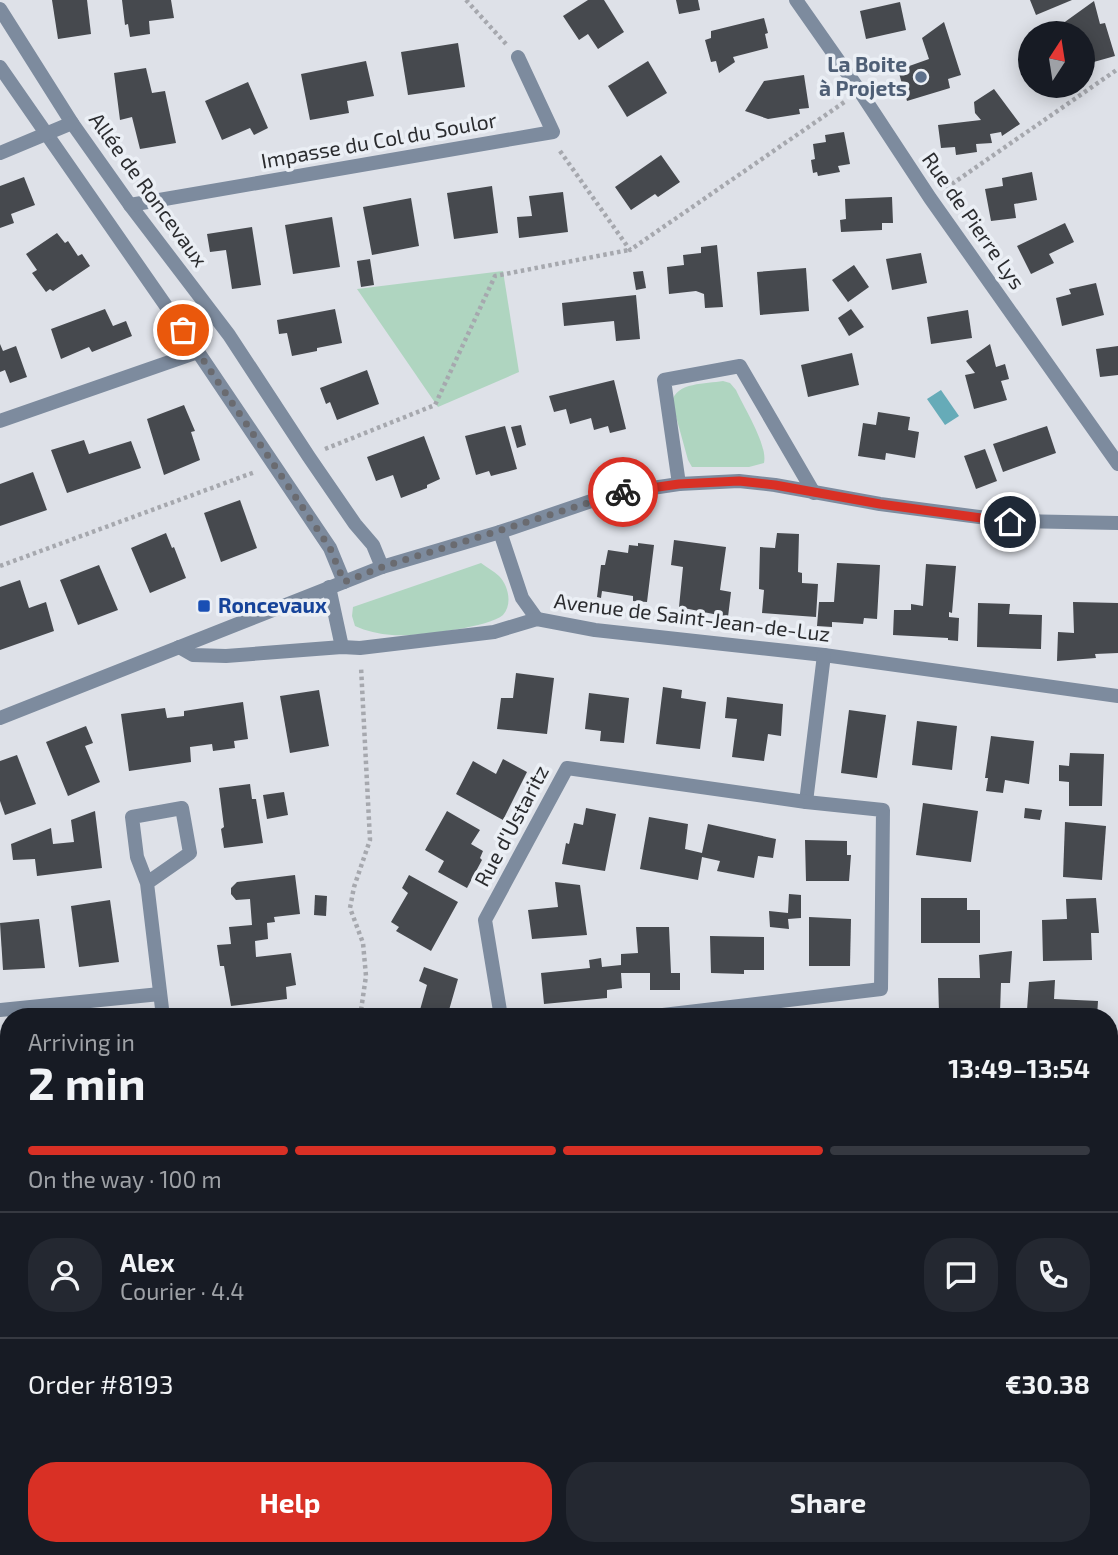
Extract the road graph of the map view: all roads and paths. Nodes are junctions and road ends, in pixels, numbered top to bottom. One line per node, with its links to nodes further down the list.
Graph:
1 (466, 0): 4 (path)
2 (796, 0): 7 (street, Rue de Pierre Lys)
3 (0, 9): 8 (street, Allée de Roncevaux)
4 (518, 57): 9 (street)
5 (0, 67): 10 (street)
6 (1118, 69): 12 (path)
7 (857, 87): 12 (street, Rue de Pierre Lys); 14 (path)
8 (72, 123): 10 (street); 13 (street, Allée de Roncevaux)
9 (553, 132): 13 (street, Impasse du Col du Soulor); 14 (path)
10 (47, 134): 11 (street); 15 (street)
11 (0, 153)
12 (930, 198): 18 (street, Rue de Pierre Lys)
13 (130, 205): 17 (street, Allée de Roncevaux)
14 (630, 250): 17 (path)
15 (198, 352): 16 (street); 19 (street)
16 (0, 421)
17 (309, 457): 25 (street, Allée de Roncevaux)
18 (1118, 464)
19 (273, 466): 24 (path); 26 (street)
20 (679, 484): 21 (street); 21 (street); 23 (street)
21 (814, 493): 22 (street)
22 (1118, 523)
23 (500, 532): 25 (street); 28 (street)
24 (0, 566)
25 (382, 567): 26 (street)
26 (344, 582): 27 (street)
27 (329, 587): 29 (street); 30 (street)
28 (537, 619): 31 (street, Avenue de Saint-Jean-de-Luz); 32 (street, Avenue de Saint-Jean-de-Luz)
29 (179, 647): 30 (street, Avenue de Saint-Jean-de-Luz); 34 (street)
30 (342, 647): 31 (street, Avenue de Saint-Jean-de-Luz)
31 (360, 648): 40 (path)
32 (824, 655): 33 (street, Avenue de Saint-Jean-de-Luz); 35 (street)
33 (1118, 696)
34 (0, 718)
35 (806, 802): 41 (street, Rue d'Ustaritz); 42 (street, Rue d'Ustaritz)
36 (147, 883): 36 (street); 37 (street)
37 (160, 994): 38 (street); 39 (street)
38 (20, 1008)
39 (162, 1008)
40 (361, 1008)
41 (500, 1008)
42 (722, 1008)

